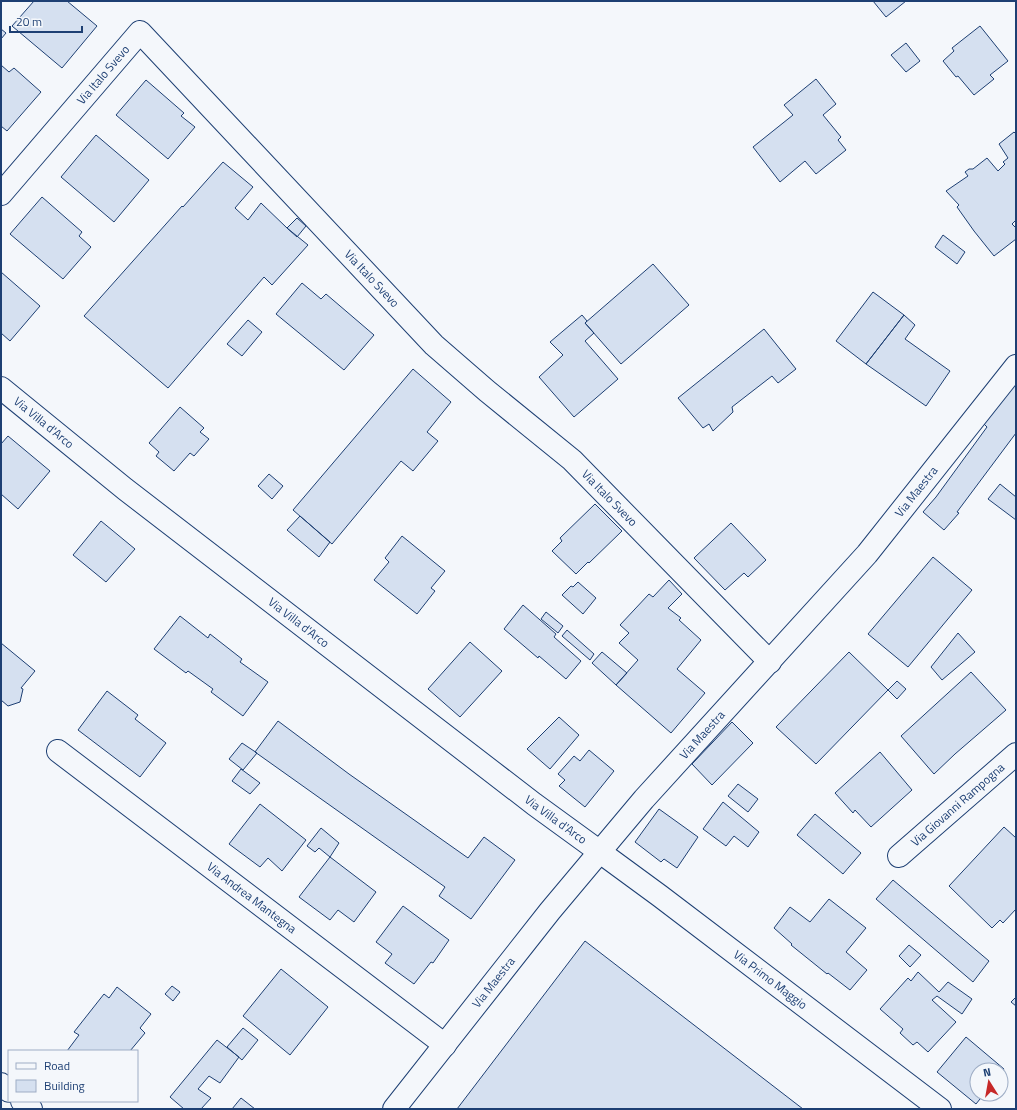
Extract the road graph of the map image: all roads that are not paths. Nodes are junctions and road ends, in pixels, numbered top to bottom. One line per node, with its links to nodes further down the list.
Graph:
1 (1, 194): 4 (street, Via Italo Svevo)
2 (1016, 366): 4 (street, Via Maestra)
3 (1, 388): 7 (street, Via Villa d'Arco)
4 (770, 662): 7 (street, Via Maestra)
5 (58, 751): 9 (street, Via Andrea Mantegna)
6 (1016, 754): 8 (street, Via Giovanni Rampogna)
7 (600, 852): 9 (street, Via Maestra); 13 (street, Via Primo Maggio)
8 (899, 856)
9 (445, 1045): 12 (street, Via Maestra)
10 (23, 1102): 11 (street)
11 (31, 1109)
12 (394, 1109)
13 (940, 1109)

